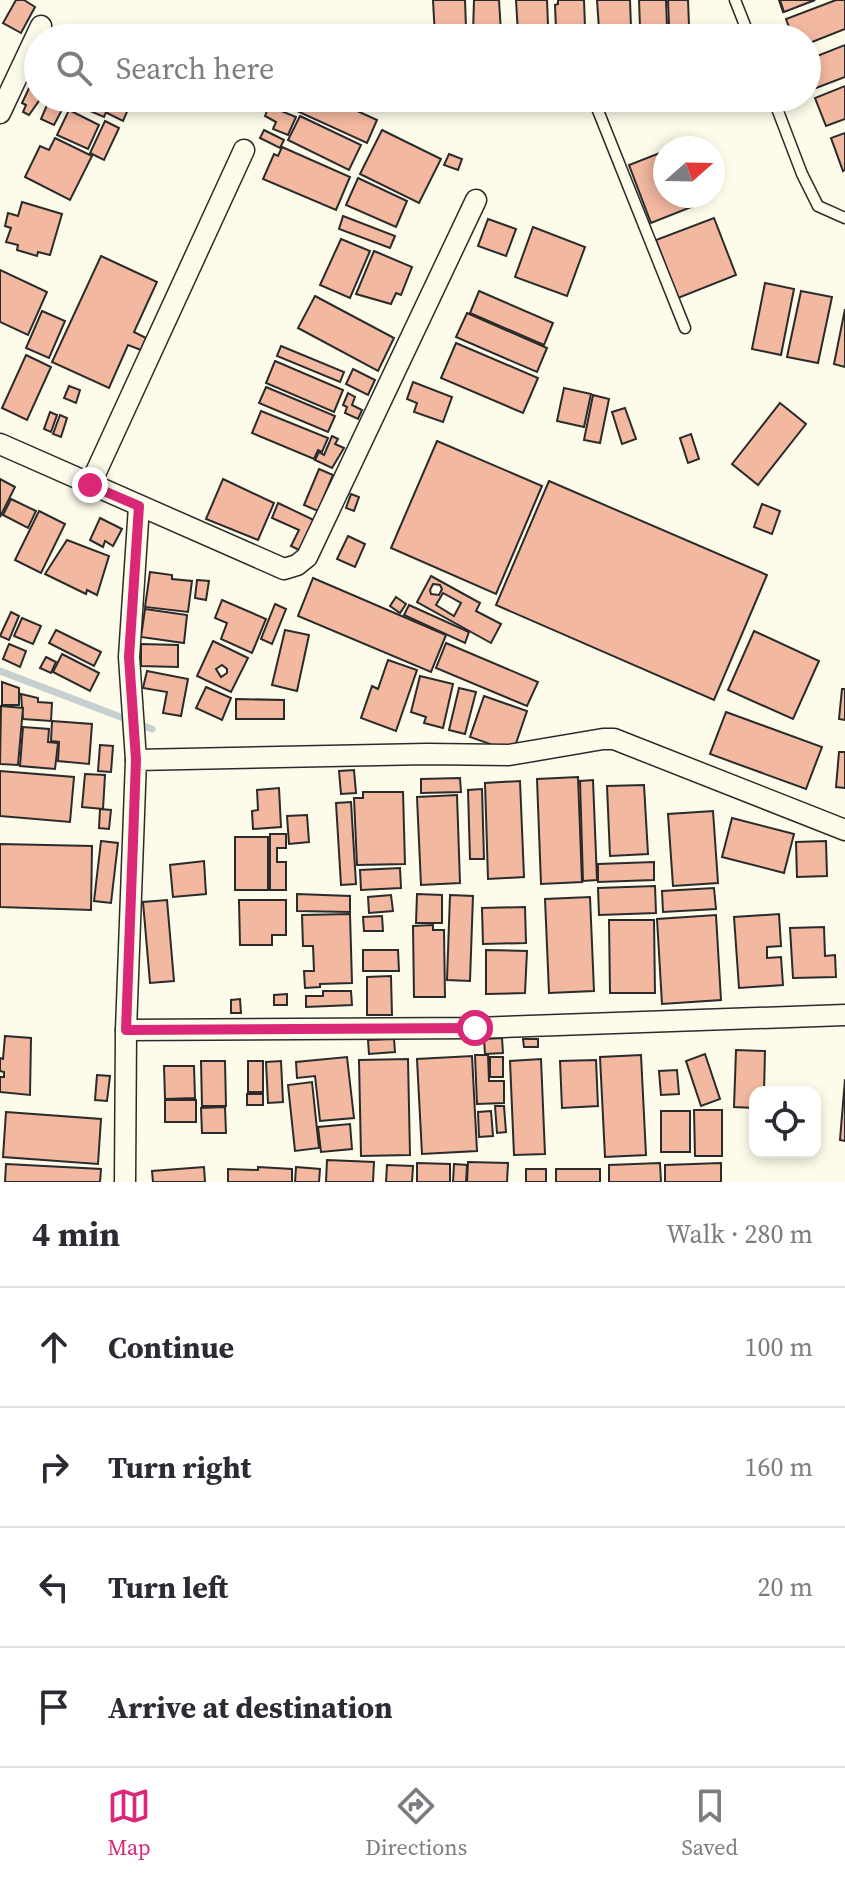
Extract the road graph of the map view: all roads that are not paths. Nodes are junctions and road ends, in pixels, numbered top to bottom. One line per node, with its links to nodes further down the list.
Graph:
1 (735, 0): 2 (lane)
2 (744, 24)
3 (24, 62): 6 (street)
4 (599, 112): 10 (lane)
5 (778, 112): 9 (lane)
6 (0, 113)
7 (244, 150): 12 (street)
8 (476, 200): 13 (street)
9 (845, 218)
10 (685, 328)
11 (0, 444): 12 (street)
12 (90, 485): 13 (street)
13 (139, 506): 14 (street)
14 (135, 751): 15 (street); 17 (street)
15 (845, 830)
16 (845, 1015): 17 (street)
17 (126, 1030): 18 (street)
18 (125, 1182)

